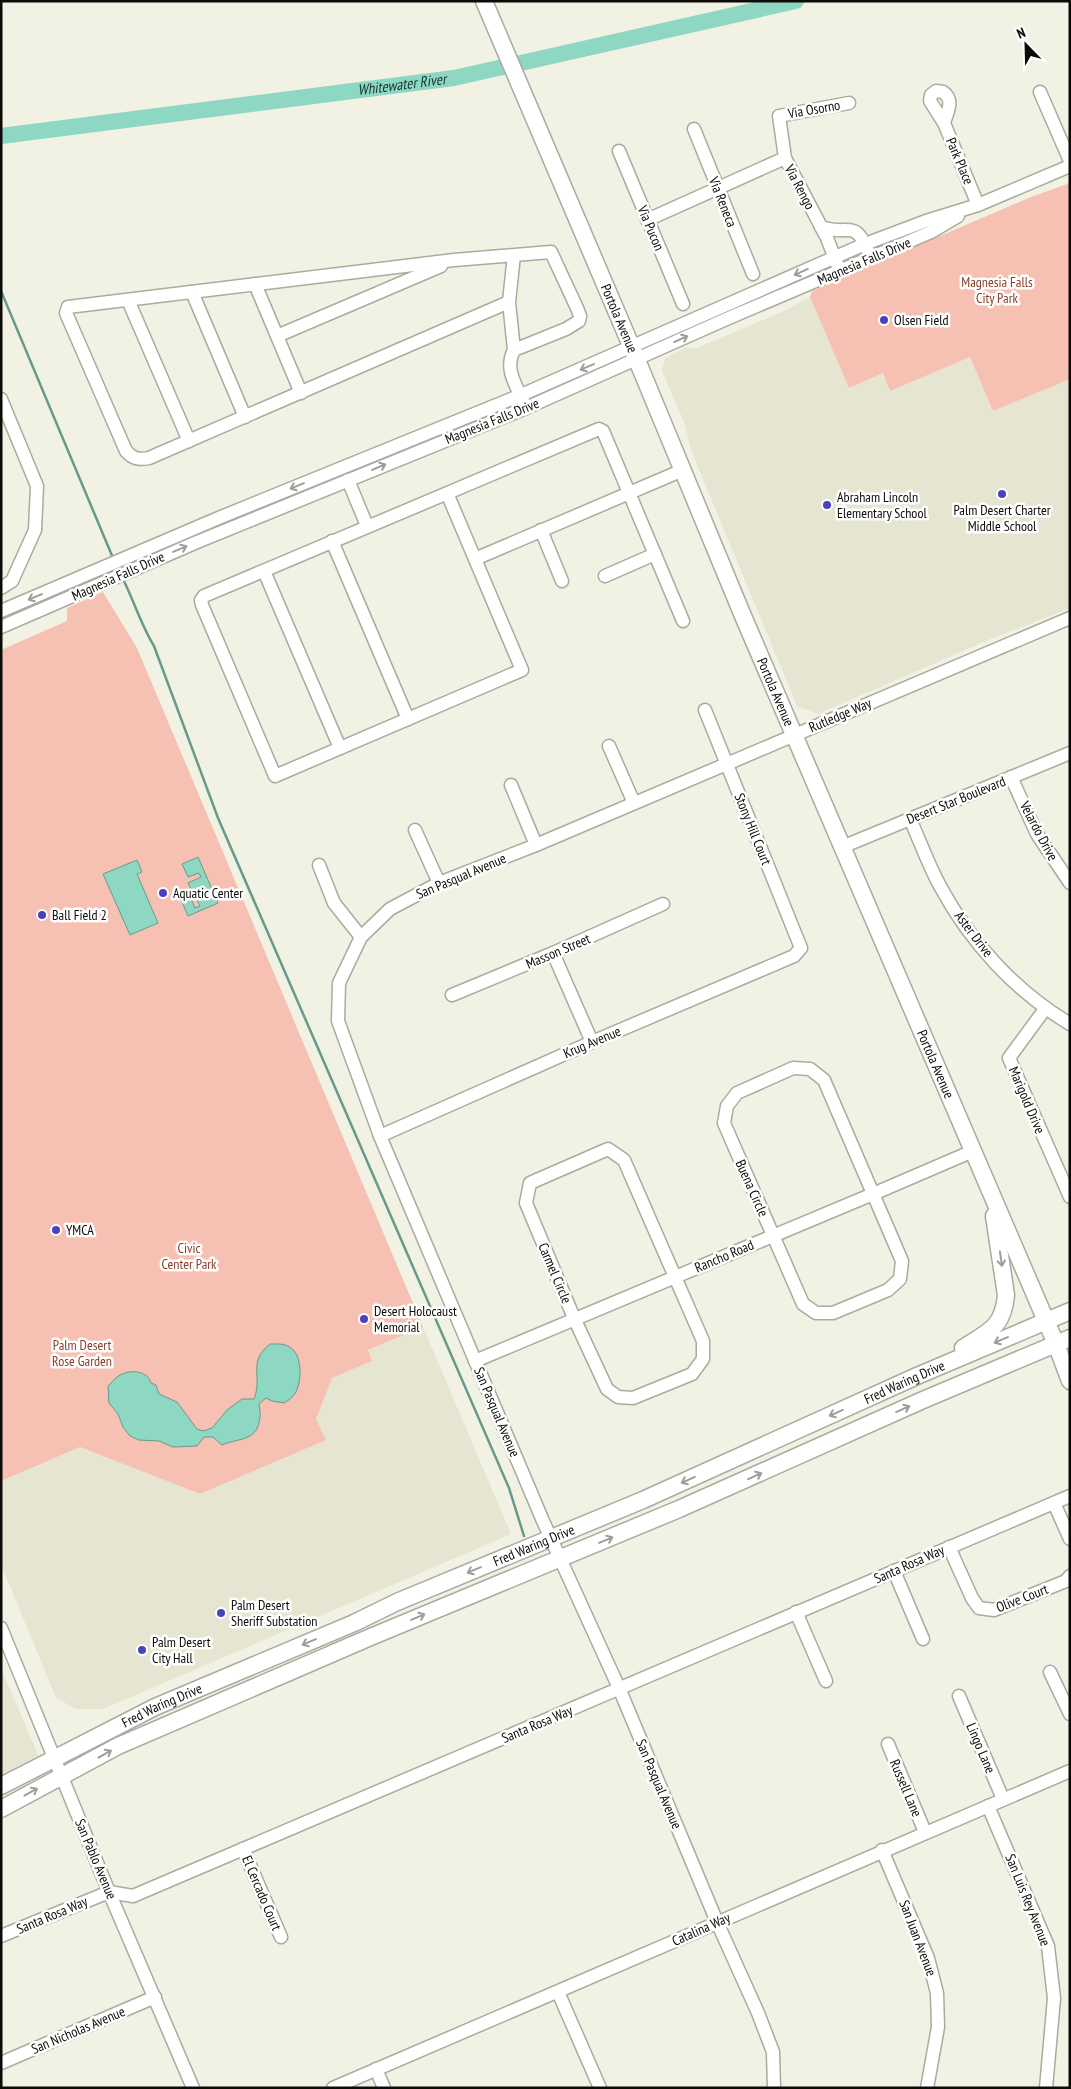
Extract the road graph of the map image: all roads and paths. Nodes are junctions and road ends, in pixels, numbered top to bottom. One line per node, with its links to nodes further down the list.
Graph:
1 (484, 1): 29 (main road, Portola Avenue)
2 (943, 92): 12 (street, Park Place)
3 (1040, 92): 9 (street)
4 (849, 103): 5 (street, Via Osorno)
5 (779, 116): 8 (street, Via Rengo)
6 (694, 129): 11 (street, Via Reneca)
7 (619, 151): 13 (street, Via Pucon)
8 (785, 158): 11 (street); 14 (street, Via Rengo)
9 (1070, 161)
10 (1070, 166): 12 (street, Magnesia Falls Drive)
11 (718, 188): 13 (street); 21 (street, Via Reneca)
12 (978, 205): 15 (street, Magnesia Falls Drive); 18 (street, Magnesia Falls Drive)
13 (647, 220): 26 (street, Via Pucon)
14 (821, 227): 15 (street, Via Rengo); 17 (street, Via Rengo)
15 (865, 244): 17 (street, Magnesia Falls Drive); 18 (street, Via Rengo)
16 (514, 255): 19 (street); 25 (street); 28 (street)
17 (834, 257): 20 (street, Via Rengo); 29 (street, Magnesia Falls Drive, one-way to 29)
18 (871, 258): 20 (street, Magnesia Falls Drive)
19 (454, 260): 22 (street); 27 (street)
20 (840, 271): 29 (street, Magnesia Falls Drive, one-way to 20)
21 (754, 274)
22 (255, 284): 23 (street); 27 (street)
23 (192, 292): 24 (street); 33 (street)
24 (128, 300): 34 (street); 34 (street)
25 (509, 302): 28 (street); 30 (street)
26 (683, 304)
27 (278, 336): 30 (street)
28 (514, 350): 32 (street)
29 (634, 353): 32 (street, Magnesia Falls Drive); 35 (main road, Portola Avenue)
30 (301, 393): 33 (street)
31 (1, 399): 49 (street)
32 (523, 402): 36 (street, Magnesia Falls Drive, one-way to 32); 44 (street, Magnesia Falls Drive, one-way to 44)
33 (245, 417): 34 (street)
34 (189, 440)
35 (683, 470): 38 (street); 56 (main road, Portola Avenue)
36 (348, 480): 39 (street); 44 (street, Magnesia Falls Drive, one-way to 36)
37 (447, 493): 38 (street); 39 (street); 43 (street)
38 (629, 493): 40 (street); 42 (street)
39 (367, 526): 41 (street)
40 (541, 530): 43 (street); 48 (street)
41 (332, 541): 45 (street); 55 (street)
42 (655, 554): 46 (street); 52 (street)
43 (475, 558): 55 (street)
44 (133, 562): 47 (street, Magnesia Falls Drive)
45 (264, 571): 58 (street); 58 (street)
46 (605, 576)
47 (98, 577): 50 (street, Magnesia Falls Drive, one-way to 50); 53 (street)
48 (562, 581)
49 (1, 588)
50 (1, 611)
51 (1070, 618): 56 (street, Rutledge Way)
52 (684, 621)
53 (1, 627)
54 (705, 710): 60 (street, Stony Hill Court)
55 (408, 719): 58 (street)
56 (794, 734): 60 (street, Rutledge Way); 68 (main road, Portola Avenue)
57 (609, 746): 63 (street)
58 (340, 748)
59 (1070, 753): 61 (street, Desert Star Boulevard)
60 (727, 764): 63 (street, Rutledge Way); 74 (street, Stony Hill Court)
61 (1012, 777): 64 (street, Desert Star Boulevard); 71 (street, Velardo Drive)
62 (511, 784): 67 (street)
63 (634, 803): 66 (street, Rutledge Way)
64 (910, 819): 68 (street, Desert Star Boulevard); 77 (street, Aster Drive)
65 (415, 830): 70 (street)
66 (555, 836): 67 (street, San Pasqual Avenue)
67 (536, 845): 70 (street, San Pasqual Avenue)
68 (842, 847): 81 (main road, Portola Avenue)
69 (319, 865): 73 (street)
70 (438, 883): 73 (street, San Pasqual Avenue)
71 (1070, 883)
72 (663, 904): 75 (street, Masson Street)
73 (361, 937): 80 (street, San Pasqual Avenue)
74 (801, 948): 79 (street, Krug Avenue)
75 (554, 953): 76 (street, Masson Street); 79 (street)
76 (452, 995)
77 (1045, 1009): 78 (street, Aster Drive); 84 (street, Marigold Drive)
78 (1070, 1024)
79 (592, 1042): 80 (street, Krug Avenue)
80 (380, 1136): 91 (street, San Pasqual Avenue)
81 (973, 1150): 82 (street, Rancho Road); 83 (main road, Portola Avenue)
82 (873, 1194): 85 (street, Rancho Road); 85 (street, Buena Circle); 85 (street, Buena Circle)
83 (991, 1194): 89 (main road, Portola Avenue); 92 (main road, one-way to 92)
84 (1070, 1197)
85 (773, 1235): 86 (street, Rancho Road)
86 (675, 1276): 88 (street, Rancho Road); 88 (street, Carmel Circle); 88 (street, Carmel Circle)
87 (1070, 1311): 89 (main road, Fred Waring Drive)
88 (574, 1318): 91 (street, Rancho Road)
89 (1046, 1321): 90 (main road, Portola Avenue); 92 (main road, Fred Waring Drive, one-way to 92)
90 (1063, 1341): 93 (main road, Portola Avenue); 99 (main road, Fred Waring Drive, one-way to 90)
91 (475, 1361): 96 (street, San Pasqual Avenue)
92 (917, 1376): 96 (main road, Fred Waring Drive, one-way to 96)
93 (1070, 1381)
94 (1070, 1496): 95 (street, Santa Rosa Way)
95 (1054, 1503): 97 (street); 98 (street, Santa Rosa Way)
96 (551, 1538): 99 (street, San Pasqual Avenue); 111 (main road, Fred Waring Drive, one-way to 111)
97 (1070, 1538)
98 (949, 1546): 100 (street, Santa Rosa Way); 101 (street, Olive Court)
99 (560, 1559): 107 (street, San Pasqual Avenue); 113 (main road, Fred Waring Drive, one-way to 99)
100 (894, 1571): 102 (street, Santa Rosa Way); 104 (street)
101 (1070, 1576)
102 (796, 1612): 106 (street); 107 (street, Santa Rosa Way)
103 (1, 1628): 111 (street, San Pablo Avenue)
104 (923, 1639)
105 (1050, 1672): 109 (street)
106 (826, 1681)
107 (619, 1688): 119 (street, Santa Rosa Way); 122 (street, San Pasqual Avenue)
108 (959, 1696): 115 (street, Lingo Lane)
109 (1070, 1714)
110 (888, 1744): 118 (street, Russell Lane)
111 (54, 1758): 113 (street, San Pablo Avenue); 114 (main road, Fred Waring Drive)
112 (1070, 1771): 115 (street, Catalina Way)
113 (62, 1777): 117 (main road, Fred Waring Drive, one-way to 113); 121 (street, San Pablo Avenue)
114 (1, 1786)
115 (1003, 1799): 116 (street, Catalina Way)
116 (988, 1806): 118 (street, Catalina Way); 135 (street, San Luis Rey Avenue)
117 (1, 1809)
118 (925, 1832): 120 (street, Catalina Way)
119 (243, 1849): 121 (street, Santa Rosa Way); 124 (street, El Cercado Court)
120 (882, 1850): 122 (street, Catalina Way); 134 (street, San Juan Avenue)
121 (109, 1892): 123 (street, Santa Rosa Way); 126 (street, San Pablo Avenue)
122 (717, 1922): 125 (street, Catalina Way); 133 (street, San Pasqual Avenue)
123 (1, 1936)
124 (281, 1937)
125 (558, 1992): 128 (street, Catalina Way); 132 (street)
126 (154, 1997): 127 (street, San Nicholas Avenue); 129 (street, San Pablo Avenue)
127 (1, 2063)
128 (376, 2069): 130 (street, Catalina Way); 131 (street)
129 (193, 2088)
130 (333, 2088)
131 (384, 2088)
132 (600, 2088)
133 (774, 2088)
134 (927, 2088)
135 (1046, 2088)

